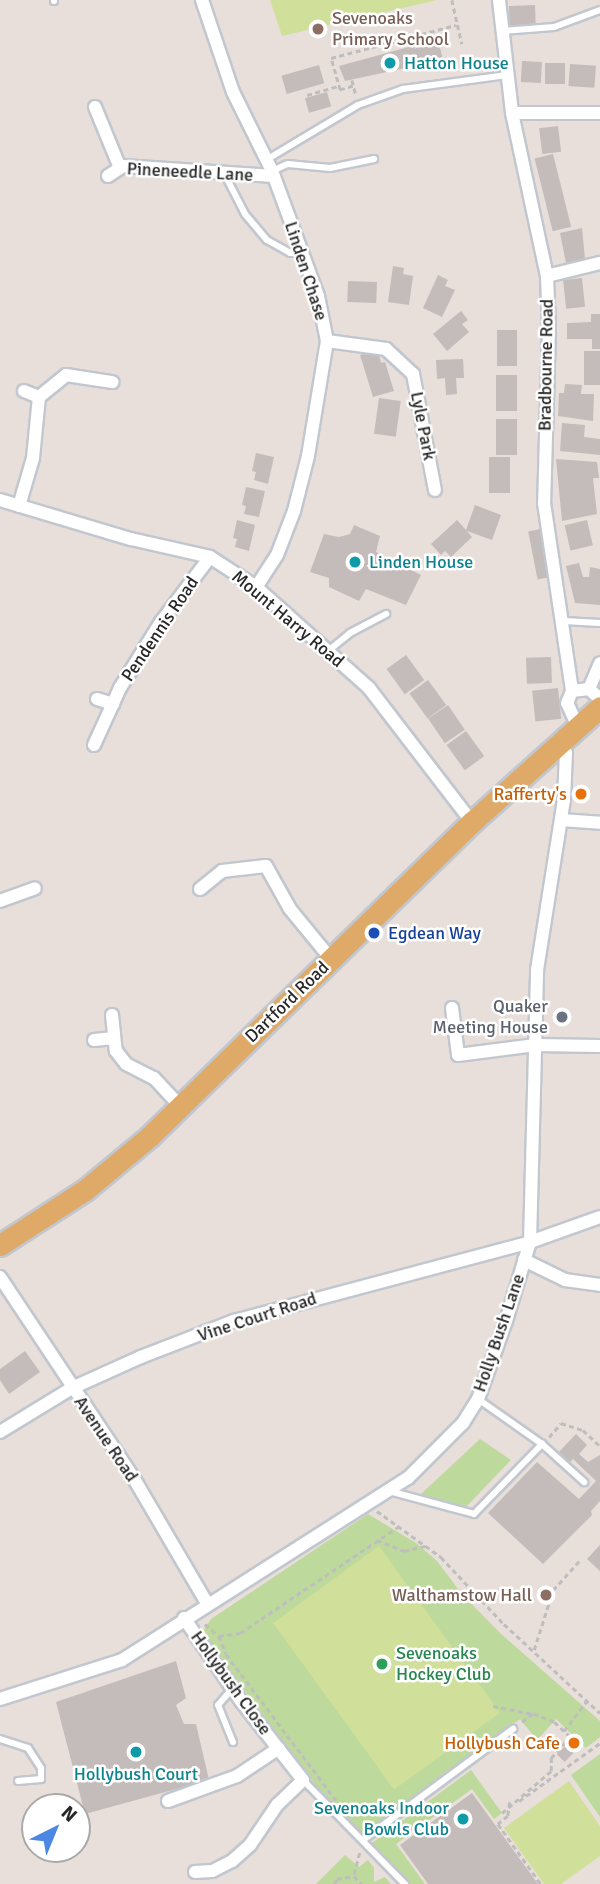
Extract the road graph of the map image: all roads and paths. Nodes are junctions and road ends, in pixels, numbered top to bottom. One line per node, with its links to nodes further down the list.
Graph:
1 (202, 0): 19 (street, Linden Chase)
2 (452, 0): 5 (path)
3 (499, 0): 6 (street, Bradbourne Road)
4 (600, 10): 6 (lane)
5 (456, 25): 7 (path); 10 (path)
6 (502, 31): 8 (street, Bradbourne Road)
7 (462, 44)
8 (507, 75): 13 (lane); 15 (street, Bradbourne Road)
9 (352, 80): 11 (path)
10 (339, 86): 11 (path); 12 (path)
11 (353, 86): 13 (path)
12 (307, 95)
13 (358, 105): 19 (lane)
14 (95, 107): 18 (street)
15 (512, 113): 16 (street); 24 (street, Bradbourne Road)
16 (600, 113)
17 (374, 159): 19 (lane)
18 (120, 167): 20 (street, Pineneedle Lane); 21 (street, Pineneedle Lane)
19 (271, 169): 20 (street, Pineneedle Lane); 22 (street, Linden Chase)
20 (224, 173): 22 (lane)
21 (108, 176)
22 (303, 253): 25 (street, Linden Chase)
23 (600, 264): 24 (street)
24 (547, 276): 35 (street, Bradbourne Road)
25 (327, 341): 29 (street, Lyle Park); 33 (street, Linden Chase)
26 (113, 382): 28 (street)
27 (24, 391): 28 (street)
28 (39, 397): 31 (street)
29 (435, 490)
30 (0, 500): 31 (street, Mount Harry Road)
31 (19, 506): 32 (street, Mount Harry Road)
32 (210, 557): 33 (street, Mount Harry Road); 43 (street, Pendennis Road)
33 (256, 587): 37 (street, Mount Harry Road)
34 (386, 614): 37 (lane)
35 (564, 621): 36 (lane); 39 (street, Bradbourne Road)
36 (600, 623)
37 (328, 651): 48 (street, Mount Harry Road)
38 (600, 663): 40 (street)
39 (572, 691): 40 (street); 44 (street, Bradbourne Road)
40 (594, 698): 42 (street); 44 (main road, Dartford Road)
41 (97, 699): 43 (street)
42 (600, 699)
43 (113, 704): 46 (street, Pendennis Road)
44 (577, 725): 45 (main road, Dartford Road)
45 (560, 742): 47 (street, Holly Bush Lane); 48 (main road, Dartford Road)
46 (94, 745)
47 (561, 820): 49 (street); 58 (street, Holly Bush Lane)
48 (472, 822): 53 (main road, Dartford Road)
49 (600, 822)
50 (35, 888): 52 (street)
51 (200, 889): 53 (street)
52 (0, 901)
53 (331, 959): 60 (main road, Dartford Road)
54 (452, 1008): 58 (street)
55 (113, 1015): 56 (street)
56 (114, 1038): 57 (street); 60 (street)
57 (94, 1040)
58 (536, 1045): 59 (street); 62 (street, Holly Bush Lane)
59 (600, 1046)
60 (180, 1106): 63 (main road, Dartford Road)
61 (600, 1217): 62 (street, Vine Court Road)
62 (530, 1242): 64 (street, Holly Bush Lane); 67 (street, Vine Court Road)
63 (0, 1245)
64 (524, 1260): 66 (street); 68 (street, Holly Bush Lane)
65 (0, 1277): 67 (street, Avenue Road)
66 (600, 1285)
67 (72, 1388): 69 (street, Vine Court Road); 79 (street, Avenue Road)
68 (478, 1399): 70 (lane); 73 (street, Holly Bush Lane)
69 (0, 1432)
70 (542, 1444): 71 (path); 72 (lane); 73 (lane)
71 (600, 1446)
72 (584, 1482)
73 (388, 1490): 74 (street, Holly Bush Lane)
74 (366, 1503): 75 (path); 79 (street, Holly Bush Lane)
75 (399, 1525): 76 (path); 77 (path)
76 (377, 1540): 77 (path); 81 (path)
77 (426, 1546): 82 (path)
78 (581, 1559): 82 (path)
79 (207, 1603): 80 (street, Holly Bush Lane)
80 (189, 1615): 81 (path); 83 (street, Hollybush Close); 84 (street, Holly Bush Lane)
81 (219, 1636): 102 (path)
82 (533, 1651): 86 (path)
83 (232, 1689): 87 (lane); 96 (street, Hollybush Close)
84 (0, 1699)
85 (210, 1699): 87 (lane)
86 (587, 1699): 89 (path); 92 (path)
87 (218, 1705): 94 (lane)
88 (494, 1706): 90 (path)
89 (600, 1713)
90 (533, 1714): 91 (path); 92 (path)
91 (513, 1729): 104 (lane)
92 (564, 1731): 101 (path)
93 (0, 1739): 98 (lane)
94 (233, 1742)
95 (600, 1743): 101 (path)
96 (279, 1748): 97 (street, Hollybush Close); 99 (street, Hollybush Close)
97 (303, 1780): 102 (lane); 105 (street)
98 (18, 1781)
99 (168, 1801)
100 (510, 1802): 101 (path)
101 (509, 1807): 103 (path); 110 (path)
102 (332, 1810): 104 (lane)
103 (502, 1813)
104 (363, 1840): 106 (path); 109 (lane)
105 (195, 1872)
106 (354, 1876): 107 (path); 108 (path)
107 (334, 1884)
108 (362, 1884)
109 (405, 1884)
110 (541, 1884)

